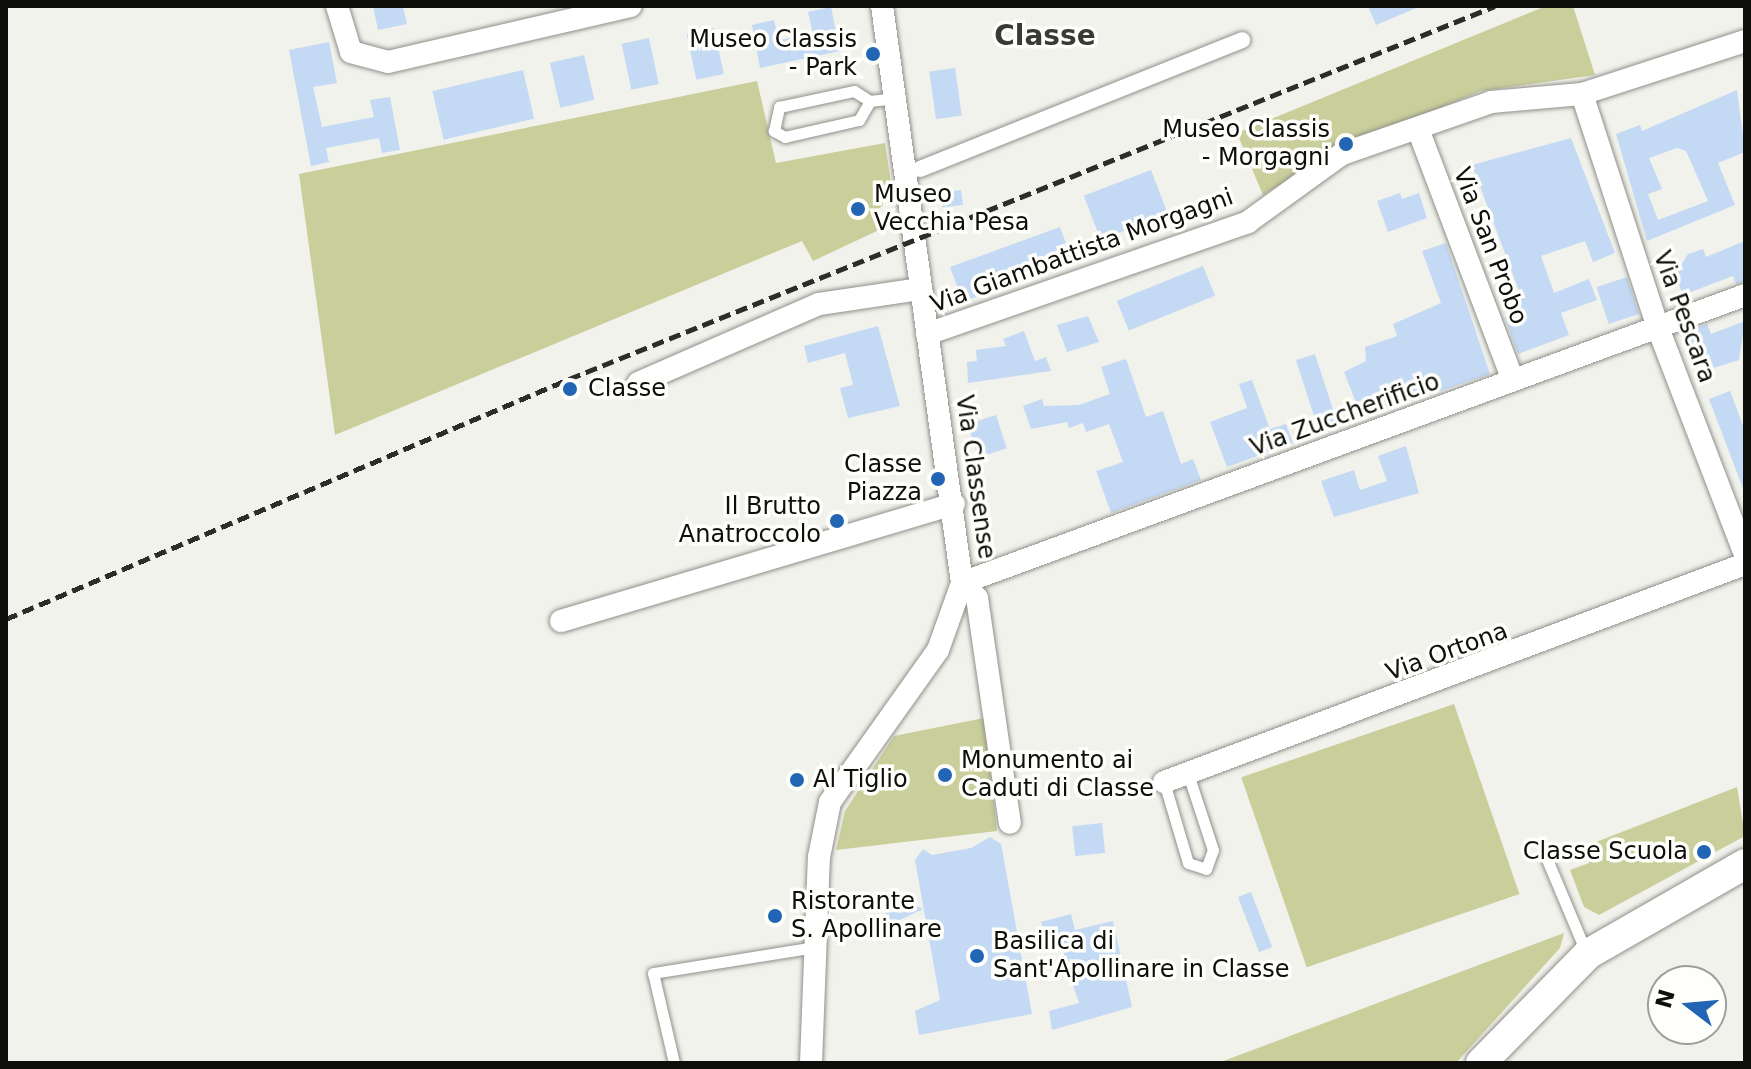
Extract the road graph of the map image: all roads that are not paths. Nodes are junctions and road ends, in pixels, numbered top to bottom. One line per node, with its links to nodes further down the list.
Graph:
1 (337, 6): 2 (street)
2 (631, 6)
3 (882, 6): 7 (street, Via Classense)
4 (1242, 40): 10 (street)
5 (1745, 41): 6 (street, Via Giambattista Morgagni)
6 (1582, 94): 9 (street, Via Giambattista Morgagni); 13 (street, Via Pescara)
7 (896, 98): 8 (lane); 11 (street, Via Classense)
8 (870, 101): 8 (lane)
9 (1418, 129): 14 (street, Via Giambattista Morgagni); 15 (street, Via San Probo)
10 (920, 169)
11 (921, 289): 14 (street, Via Classense); 16 (street)
12 (1745, 295): 13 (street, Via Zuccherificio)
13 (1658, 328): 15 (street, Via Zuccherificio); 18 (street, Via Pescara)
14 (927, 334): 17 (street, Via Classense)
15 (1513, 380): 20 (street, Via Zuccherificio)
16 (638, 383)
17 (954, 504): 20 (street, Via Classense); 21 (street)
18 (1745, 555)
19 (1745, 564): 24 (street, Via Ortona)
20 (962, 583): 22 (street); 23 (street, Via Classense)
21 (561, 621)
22 (985, 645): 23 (street); 26 (street)
23 (938, 650): 29 (street, Via Classense)
24 (1188, 774): 25 (street, Via Ortona); 25 (lane)
25 (1164, 782)
26 (1010, 823)
27 (1546, 857): 30 (lane)
28 (1745, 864): 30 (main road)
29 (817, 947): 31 (lane); 32 (street, Via Classense)
30 (1588, 954): 33 (main road)
31 (674, 1063)
32 (811, 1063)
33 (1481, 1063)

